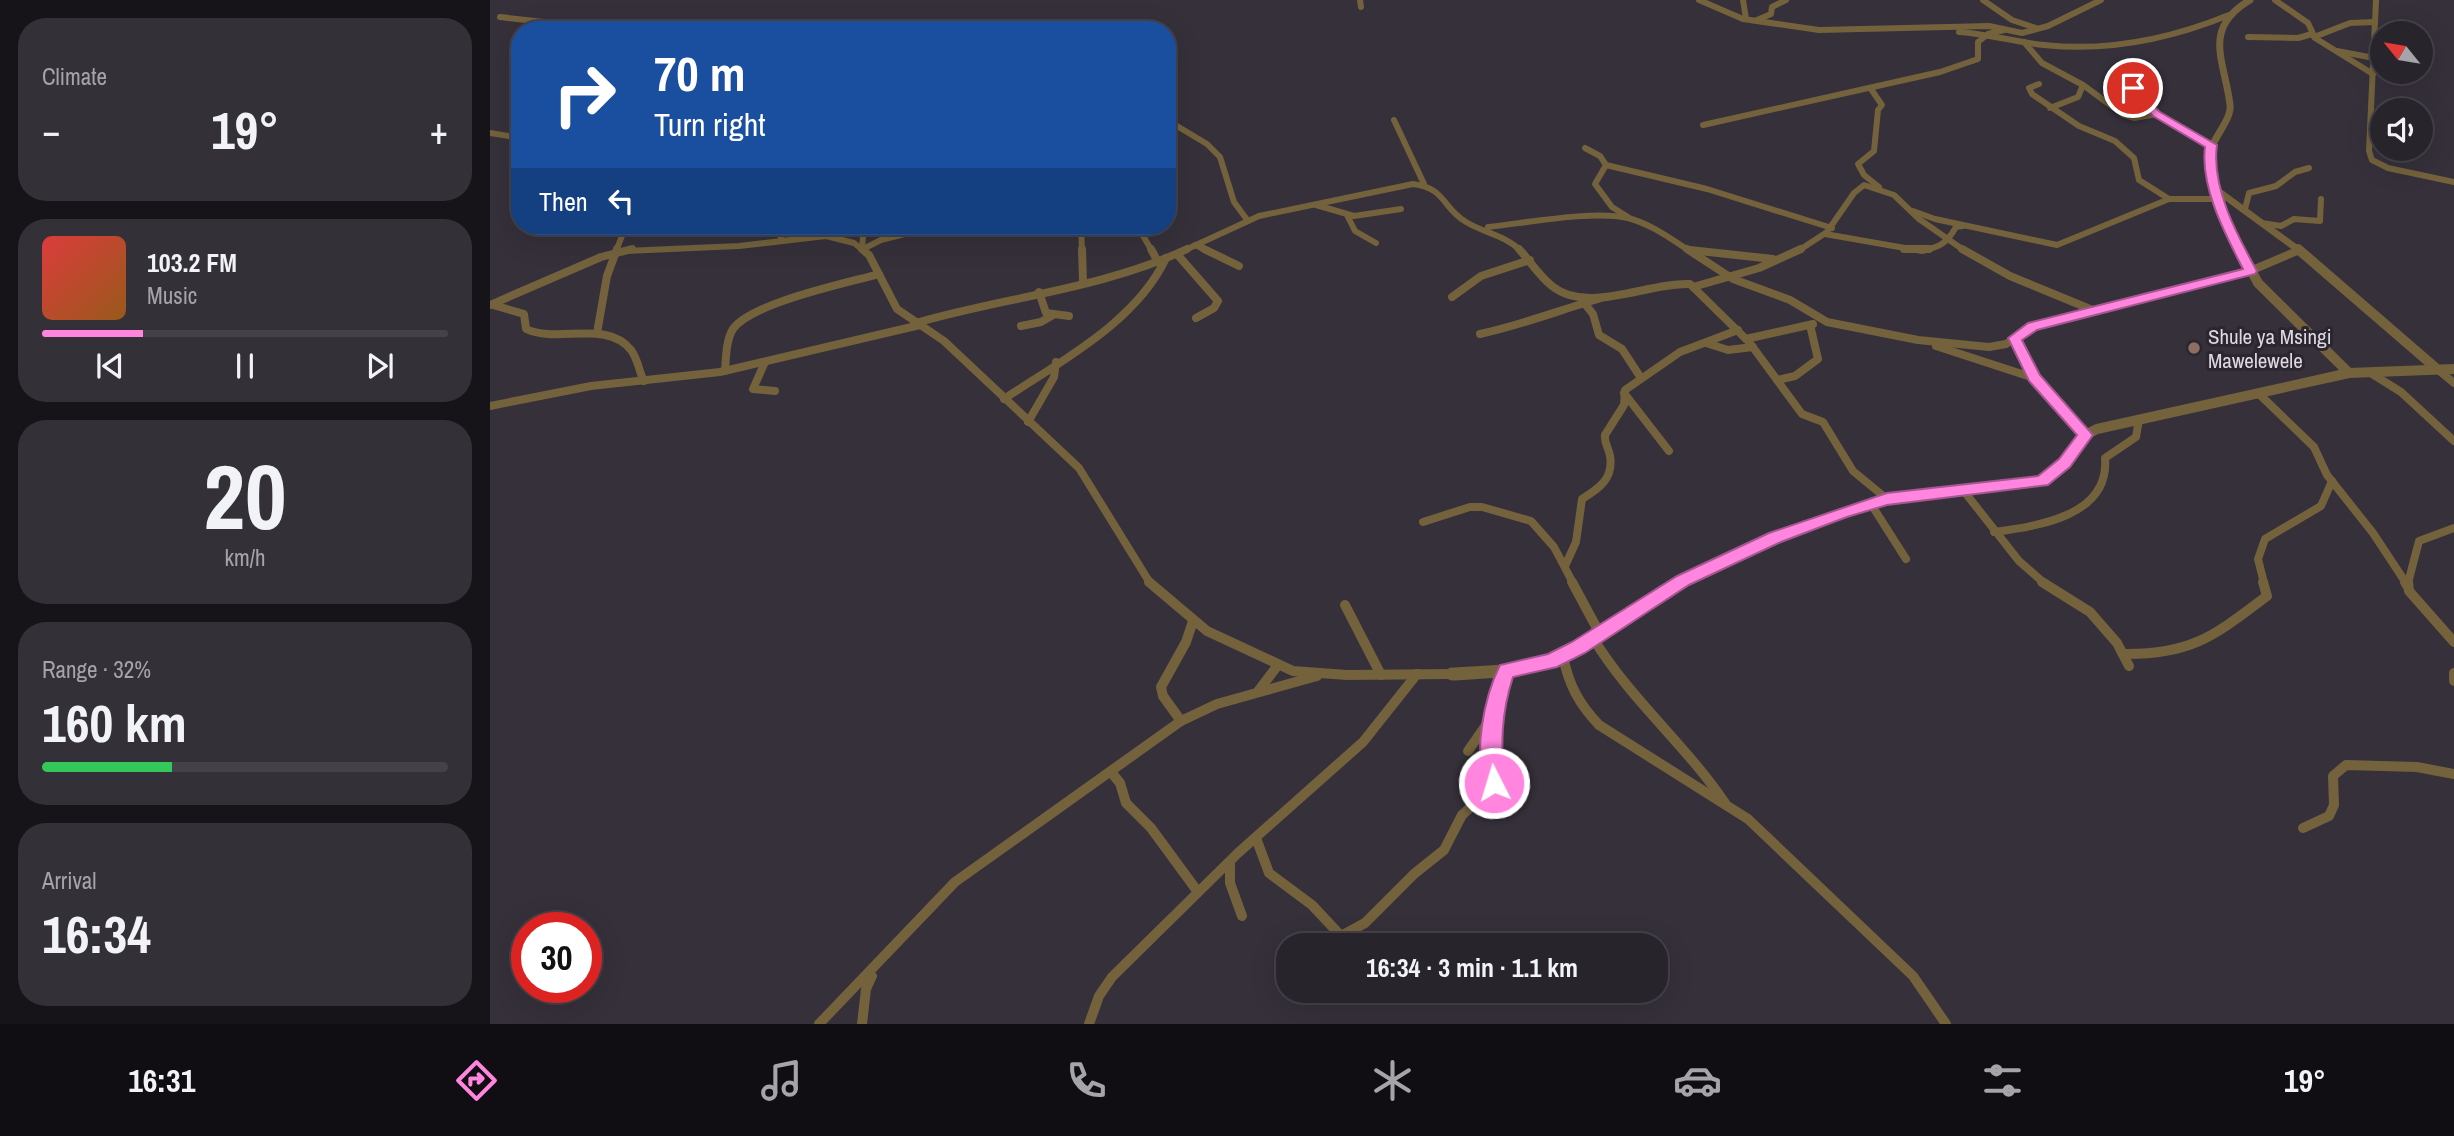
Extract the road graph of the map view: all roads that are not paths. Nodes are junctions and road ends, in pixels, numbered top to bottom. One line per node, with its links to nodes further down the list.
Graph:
1 (1699, 0): 11 (street)
2 (1743, 0): 11 (street)
3 (1786, 0): 13 (street)
4 (1983, 0): 17 (street)
5 (2101, 0): 17 (street)
6 (2250, 0): 9 (street)
7 (2275, 0): 20 (street)
8 (2376, 0): 14 (street)
9 (2229, 15): 22 (street); 38 (street)
10 (500, 17): 12 (street)
11 (1746, 19): 13 (street)
12 (535, 21)
13 (1756, 21): 16 (street)
14 (2375, 21)
15 (2370, 22): 20 (street)
16 (1930, 27): 18 (street); 19 (street)
17 (2041, 29): 18 (street)
18 (2007, 30): 19 (street)
19 (1988, 34): 22 (street); 30 (street)
20 (2313, 36): 21 (street); 23 (street)
21 (2248, 37)
22 (2024, 42): 28 (street)
23 (2332, 50): 24 (street); 25 (street)
24 (2370, 56)
25 (2370, 72)
26 (2039, 84): 31 (street)
27 (2372, 84): 42 (street)
28 (2083, 85): 31 (street); 32 (street)
29 (2133, 88): 32 (street)
30 (1871, 89): 35 (street); 44 (street)
31 (2050, 108): 47 (street)
32 (2157, 114): 38 (street)
33 (1394, 120): 43 (street)
34 (1176, 125): 53 (street)
35 (1703, 125)
36 (490, 133): 37 (street)
37 (511, 136)
38 (2211, 145): 45 (street)
39 (1585, 148): 40 (street)
40 (1606, 164): 54 (street); 58 (street)
41 (2309, 168): 51 (street)
42 (2454, 182)
43 (1424, 184): 48 (street); 57 (street)
44 (1881, 190): 50 (street); 58 (street)
45 (2218, 195): 47 (street); 51 (street); 79 (street)
46 (2321, 199): 55 (street)
47 (2169, 200): 56 (street)
48 (1314, 205): 52 (street); 53 (street)
49 (1401, 209): 52 (street)
50 (1910, 209): 56 (street); 66 (street)
51 (2245, 209): 55 (street)
52 (1347, 215): 68 (street)
53 (1248, 221): 69 (street)
54 (1636, 221): 59 (street); 71 (street)
55 (2262, 223): 72 (street)
56 (1968, 226): 66 (street)
57 (1478, 227): 59 (street); 59 (street)
58 (1829, 231): 66 (street); 75 (street)
59 (1515, 234): 77 (street)
60 (622, 235): 73 (street)
61 (781, 235): 67 (street)
62 (864, 235): 70 (street)
63 (901, 235): 70 (street)
64 (1081, 235): 82 (street)
65 (1141, 235): 76 (street)
66 (1948, 240): 89 (street)
67 (781, 241): 70 (street); 73 (street)
68 (1376, 243)
69 (1195, 245): 74 (street); 78 (street)
70 (863, 248): 80 (street)
71 (1688, 250): 75 (street); 81 (street)
72 (2297, 251): 79 (street); 107 (street)
73 (615, 253): 88 (street); 98 (street)
74 (1177, 254): 76 (street); 92 (street)
75 (1778, 258): 81 (street)
76 (1162, 260): 82 (street); 106 (street)
77 (1530, 260): 85 (street); 86 (street)
78 (1239, 266)
79 (2250, 271): 89 (street); 111 (street)
80 (878, 274): 94 (street); 109 (street)
81 (1733, 279): 83 (street); 93 (street)
82 (1083, 282): 84 (street)
83 (1693, 287): 85 (street); 97 (street)
84 (1039, 292): 90 (street); 94 (street)
85 (1609, 295): 87 (street)
86 (1452, 297)
87 (1585, 304): 99 (street); 112 (street)
88 (491, 305): 98 (street)
89 (2095, 311): 101 (street)
90 (1053, 315): 91 (street); 96 (street)
91 (1069, 316)
92 (1196, 318)
93 (1827, 322): 95 (street); 102 (street)
94 (918, 324): 105 (street); 120 (street)
95 (1810, 325): 100 (street); 114 (street)
96 (1021, 326)
97 (1738, 330): 100 (street); 103 (street)
98 (597, 332): 115 (street)
99 (1480, 334)
100 (1746, 338): 104 (street)
101 (2015, 338): 102 (street); 113 (street)
102 (1918, 340): 113 (street)
103 (1706, 343): 104 (street); 112 (street)
104 (1753, 347): 114 (street)
105 (765, 362): 109 (street); 117 (street)
106 (1056, 362): 120 (street); 123 (street)
107 (2437, 369): 108 (street); 110 (street); 116 (street)
108 (2454, 369)
109 (725, 371): 115 (street)
110 (2368, 371): 111 (street); 125 (street)
111 (2349, 373): 119 (street)
112 (1641, 378): 118 (street)
113 (2034, 378): 124 (street)
114 (1777, 380): 129 (street)
115 (644, 381): 121 (street)
116 (2454, 383)
117 (775, 391)
118 (1624, 393): 126 (street); 135 (street)
119 (2258, 393): 122 (street); 127 (street)
120 (1004, 398): 123 (street)
121 (490, 405)
122 (2139, 419): 124 (street); 133 (street)
123 (1028, 422): 138 (street)
124 (2085, 435): 128 (street)
125 (2454, 441)
126 (1669, 451)
127 (2332, 481): 136 (street); 143 (street)
128 (1963, 490): 129 (street); 133 (street)
129 (1887, 499): 130 (street)
130 (1871, 504): 134 (street); 140 (street)
131 (1423, 522): 135 (street)
132 (2454, 528): 136 (street)
133 (1994, 532): 143 (street)
134 (1906, 559)
135 (1565, 566): 140 (street)
136 (2408, 587): 139 (street)
137 (1345, 605): 150 (street)
138 (1193, 621): 145 (street); 156 (street)
139 (2443, 632): 141 (street); 142 (street)
140 (1597, 636): 144 (street); 160 (street)
141 (2454, 642)
142 (2454, 651)
143 (2123, 654): 146 (street)
144 (1563, 655): 147 (street); 160 (street)
145 (1278, 665): 149 (street); 154 (street)
146 (2129, 666)
147 (1506, 671): 152 (street); 155 (street)
148 (2454, 673): 153 (street)
149 (1323, 674): 150 (street); 154 (street)
150 (1381, 674): 151 (street)
151 (1417, 674): 152 (street); 162 (street)
152 (1452, 674)
153 (2454, 681)
154 (1258, 692): 156 (street)
155 (1493, 716): 157 (street); 167 (street)
156 (1181, 721): 158 (street)
157 (1468, 751)
158 (1111, 772): 164 (street); 168 (street)
159 (2454, 774): 161 (street)
160 (1726, 805): 172 (street)
161 (2303, 828)
162 (1256, 838): 163 (street); 166 (street)
163 (1231, 861): 164 (street); 165 (street)
164 (1198, 892): 171 (street)
165 (1242, 916)
166 (1338, 933)
167 (1347, 933)
168 (875, 968): 169 (street); 170 (street)
169 (819, 1024)
170 (862, 1024)
171 (1089, 1024)
172 (1946, 1024)

